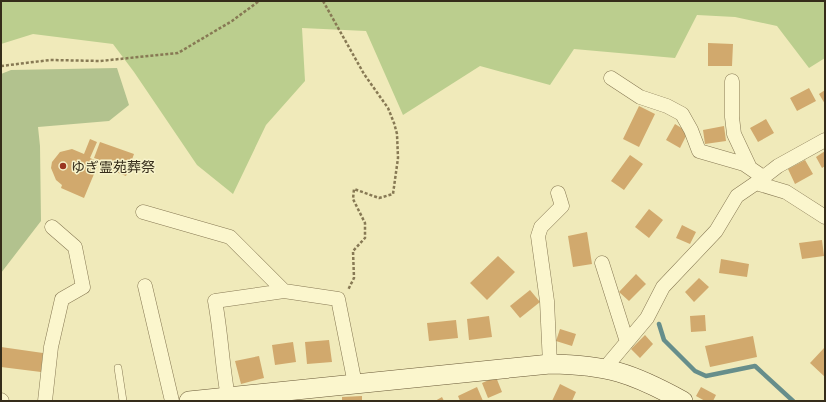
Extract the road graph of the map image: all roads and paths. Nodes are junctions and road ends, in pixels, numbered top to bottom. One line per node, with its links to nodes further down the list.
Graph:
1 (259, 1): 3 (path)
2 (322, 1): 16 (path)
3 (1, 66)
4 (610, 78): 7 (street)
5 (732, 81): 7 (street)
6 (825, 140): 8 (street)
7 (750, 168): 8 (street)
8 (760, 180): 11 (street); 17 (street)
9 (558, 193): 18 (street)
10 (143, 212): 15 (street)
11 (825, 217)
12 (52, 227): 23 (street)
13 (602, 263): 17 (street)
14 (145, 286): 25 (street)
15 (284, 291): 16 (street); 22 (street)
16 (338, 299): 21 (street)
17 (627, 342): 20 (street)
18 (550, 364): 20 (street); 21 (street)
19 (118, 368): 24 (lane)
20 (605, 368): 27 (street)
21 (355, 384): 22 (street)
22 (228, 397): 26 (street)
23 (45, 401)
24 (122, 401)
25 (172, 401)
26 (189, 401)
27 (683, 401)

